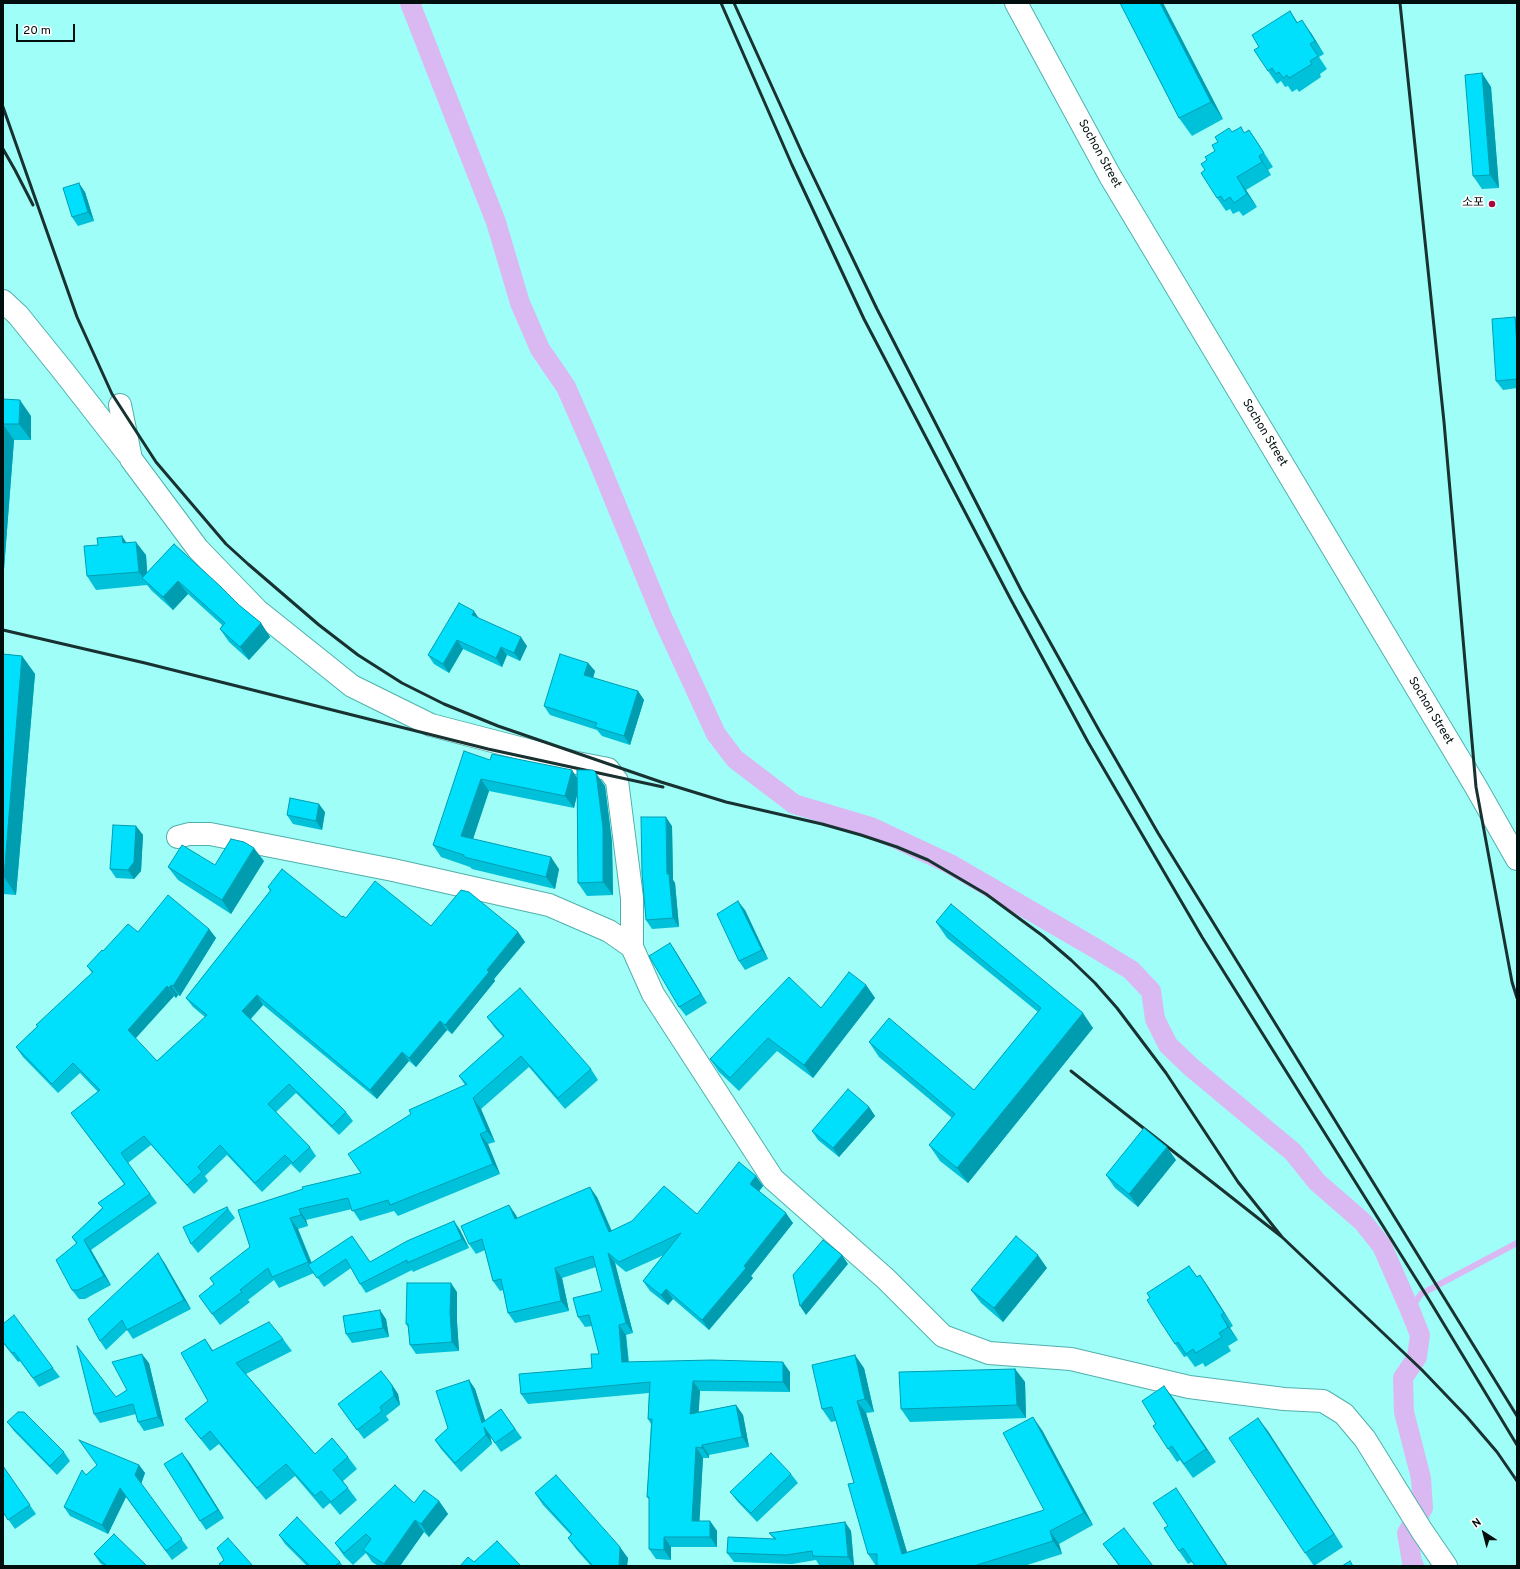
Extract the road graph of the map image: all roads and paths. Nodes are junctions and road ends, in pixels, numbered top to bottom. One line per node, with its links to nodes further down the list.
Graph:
1 (1016, 3): 6 (street, Sochon Street)
2 (3, 301): 4 (street)
3 (120, 405): 4 (street)
4 (131, 459): 7 (street)
5 (178, 837): 7 (street)
6 (1517, 859)
7 (632, 947): 8 (street)
8 (1446, 1566)

